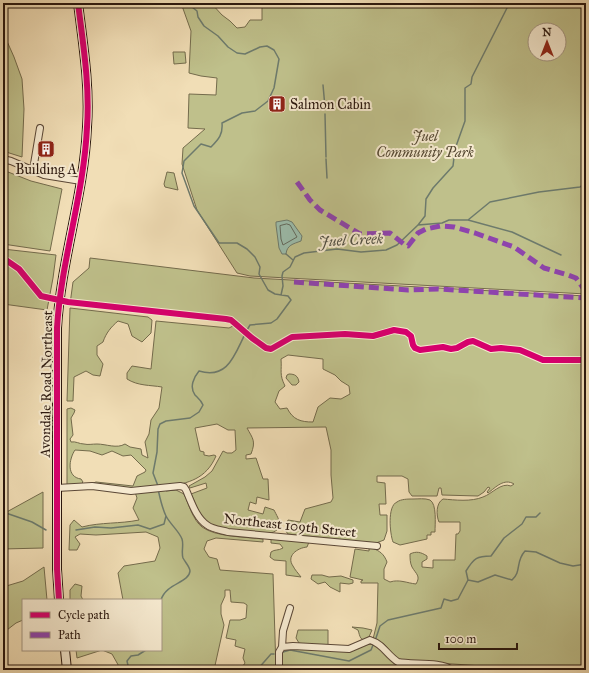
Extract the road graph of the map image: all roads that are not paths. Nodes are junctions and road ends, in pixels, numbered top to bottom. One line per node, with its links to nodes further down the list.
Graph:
1 (78, 3): 5 (main road, Avondale Road Northeast)
2 (40, 128): 4 (street)
3 (3, 159): 4 (street)
4 (33, 170): 5 (street)
5 (80, 181): 6 (main road, Avondale Road Northeast)
6 (57, 488): 7 (street, Northeast 109th Street); 8 (main road, Avondale Road Northeast)
7 (377, 546)
8 (59, 599)
9 (290, 608): 10 (street)
10 (282, 646): 13 (street); 14 (street)
11 (65, 651): 12 (main road)
12 (67, 670)
13 (279, 670)
14 (452, 670)

